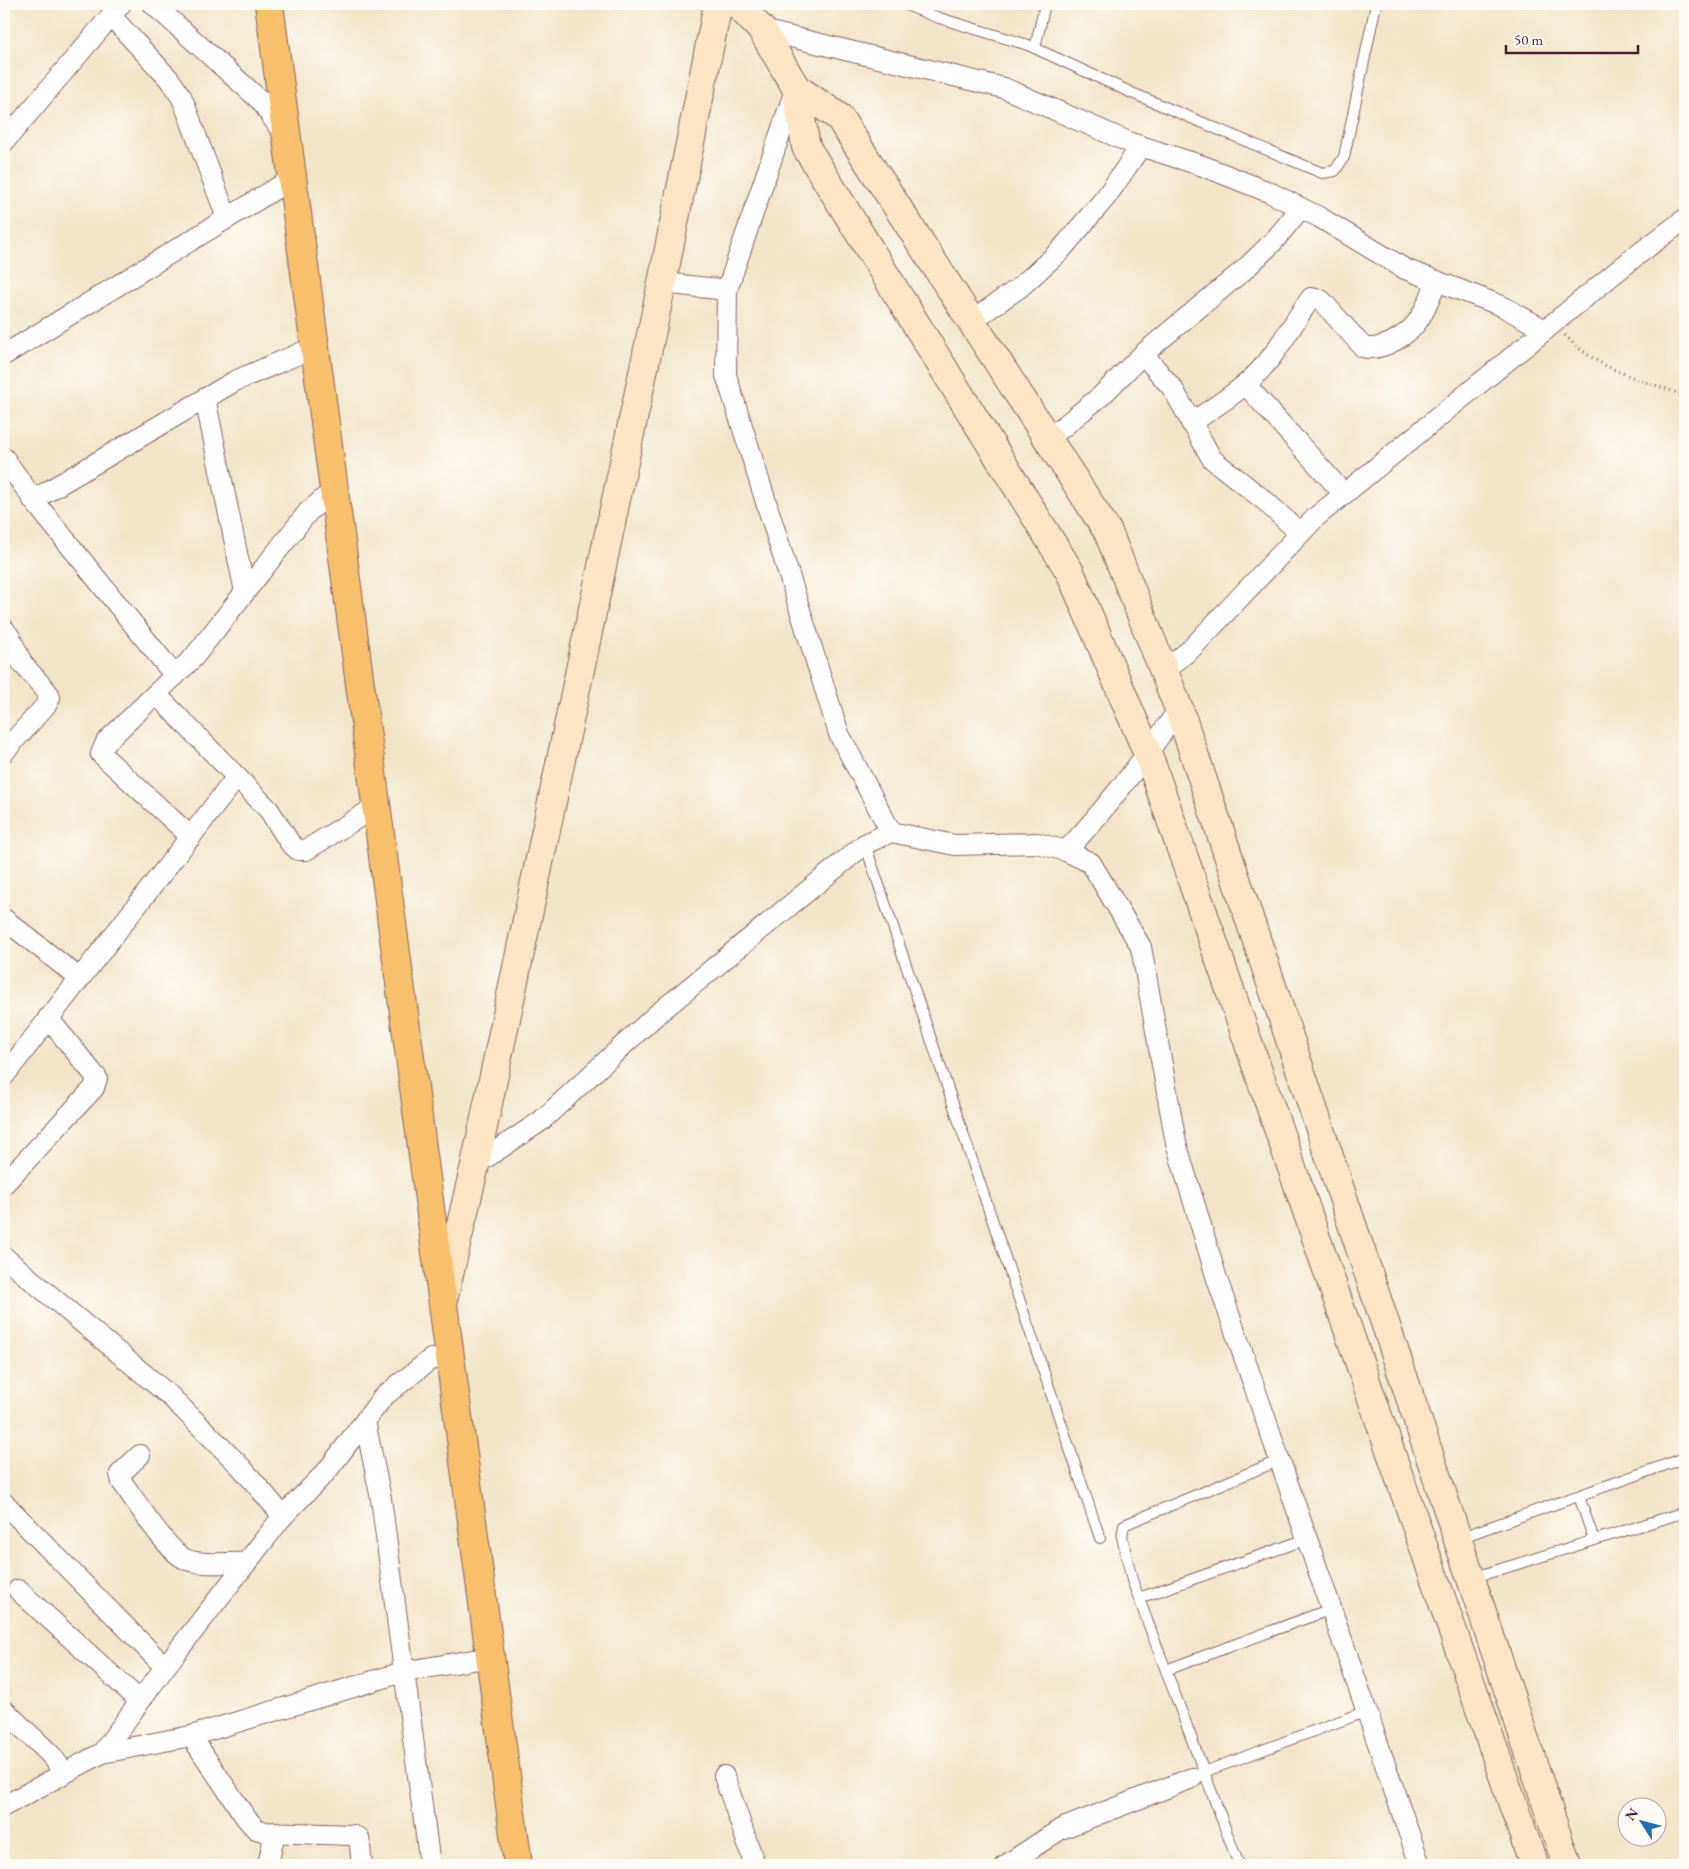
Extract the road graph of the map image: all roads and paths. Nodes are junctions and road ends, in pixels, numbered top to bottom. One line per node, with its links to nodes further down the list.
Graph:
1 (153, 4): 12 (street)
2 (269, 4): 12 (main road)
3 (718, 4): 20 (street)
4 (737, 4): 9 (street)
5 (904, 4): 10 (lane)
6 (1045, 4): 10 (lane)
7 (1376, 4): 10 (lane)
8 (116, 10): 13 (street); 17 (street)
9 (762, 30): 11 (street); 14 (street)
10 (1035, 48)
11 (796, 88): 21 (street); 22 (street); 44 (street)
12 (287, 140): 15 (main road)
13 (4, 142)
14 (1141, 146): 16 (street); 22 (street)
15 (292, 178): 17 (street); 24 (main road)
16 (1301, 208): 19 (street); 25 (street)
17 (226, 218): 26 (street)
18 (1685, 219): 23 (street)
19 (1437, 281): 23 (street); 27 (street)
20 (662, 283): 21 (street); 55 (street)
21 (726, 290): 47 (street)
22 (971, 321): 31 (street)
23 (1549, 326): 28 (path); 34 (street)
24 (315, 347): 29 (street); 33 (main road)
25 (1143, 354): 30 (street); 31 (street)
26 (4, 356)
27 (1246, 385): 30 (street); 34 (street)
28 (1685, 396)
29 (205, 398): 35 (street); 37 (street)
30 (1191, 423): 36 (street)
31 (1048, 440): 39 (street)
32 (4, 458): 35 (street)
33 (334, 490): 37 (street); 46 (main road)
34 (1344, 494): 36 (street)
35 (33, 500): 40 (street)
36 (1300, 533): 39 (street)
37 (245, 592): 40 (street)
38 (6, 636): 43 (street)
39 (1164, 671): 42 (street)
40 (175, 676): 41 (street)
41 (156, 694): 45 (street); 48 (street)
42 (1179, 709): 44 (street); 59 (street)
43 (4, 752)
44 (1148, 754): 50 (street); 60 (street)
45 (237, 777): 46 (street); 48 (street)
46 (377, 806): 58 (main road)
47 (891, 832): 49 (street); 50 (street)
48 (191, 837): 52 (street)
49 (865, 844): 55 (street); 70 (lane)
50 (1066, 851): 65 (street)
51 (4, 919): 52 (street)
52 (79, 978): 53 (street)
53 (48, 1018): 54 (street); 56 (street)
54 (4, 1076)
55 (474, 1165): 58 (street)
56 (4, 1184)
57 (4, 1257): 69 (street)
58 (443, 1301): 61 (main road)
59 (1387, 1328): 60 (street); 72 (street)
60 (1350, 1336): 74 (street)
61 (451, 1360): 62 (street); 81 (main road)
62 (365, 1421): 69 (street); 84 (street)
63 (140, 1455): 75 (street)
64 (1685, 1458): 66 (lane)
65 (1280, 1460): 71 (street); 78 (lane)
66 (1580, 1496): 72 (lane); 73 (lane)
67 (4, 1503): 82 (street)
68 (1685, 1512): 73 (lane)
69 (283, 1516): 75 (street)
70 (1100, 1538)
71 (1307, 1539): 78 (lane); 80 (street)
72 (1459, 1540): 74 (street); 76 (street)
73 (1594, 1540): 76 (lane)
74 (1426, 1554): 79 (street)
75 (246, 1563): 82 (street)
76 (1473, 1585): 79 (street); 105 (street)
77 (18, 1590): 85 (street)
78 (1139, 1598): 83 (lane)
79 (1442, 1601): 104 (street)
80 (1331, 1609): 83 (lane); 87 (street)
81 (490, 1657): 84 (street); 99 (main road)
82 (165, 1667): 85 (street)
83 (1166, 1670): 91 (lane)
84 (403, 1672): 88 (street); 98 (street)
85 (140, 1701): 89 (street)
86 (4, 1710): 90 (street)
87 (1367, 1711): 91 (lane); 103 (street)
88 (191, 1736): 89 (street); 94 (street)
89 (102, 1753): 90 (street)
90 (65, 1773): 93 (street)
91 (1198, 1775): 95 (street); 102 (lane)
92 (724, 1776): 100 (street)
93 (4, 1806)
94 (275, 1832): 96 (street); 97 (street)
95 (1038, 1856): 101 (street)
96 (268, 1865)
97 (362, 1865)
98 (430, 1865)
99 (518, 1865)
100 (755, 1865)
101 (1006, 1865)
102 (1238, 1865)
103 (1420, 1865)
104 (1534, 1865)
105 (1568, 1865)

